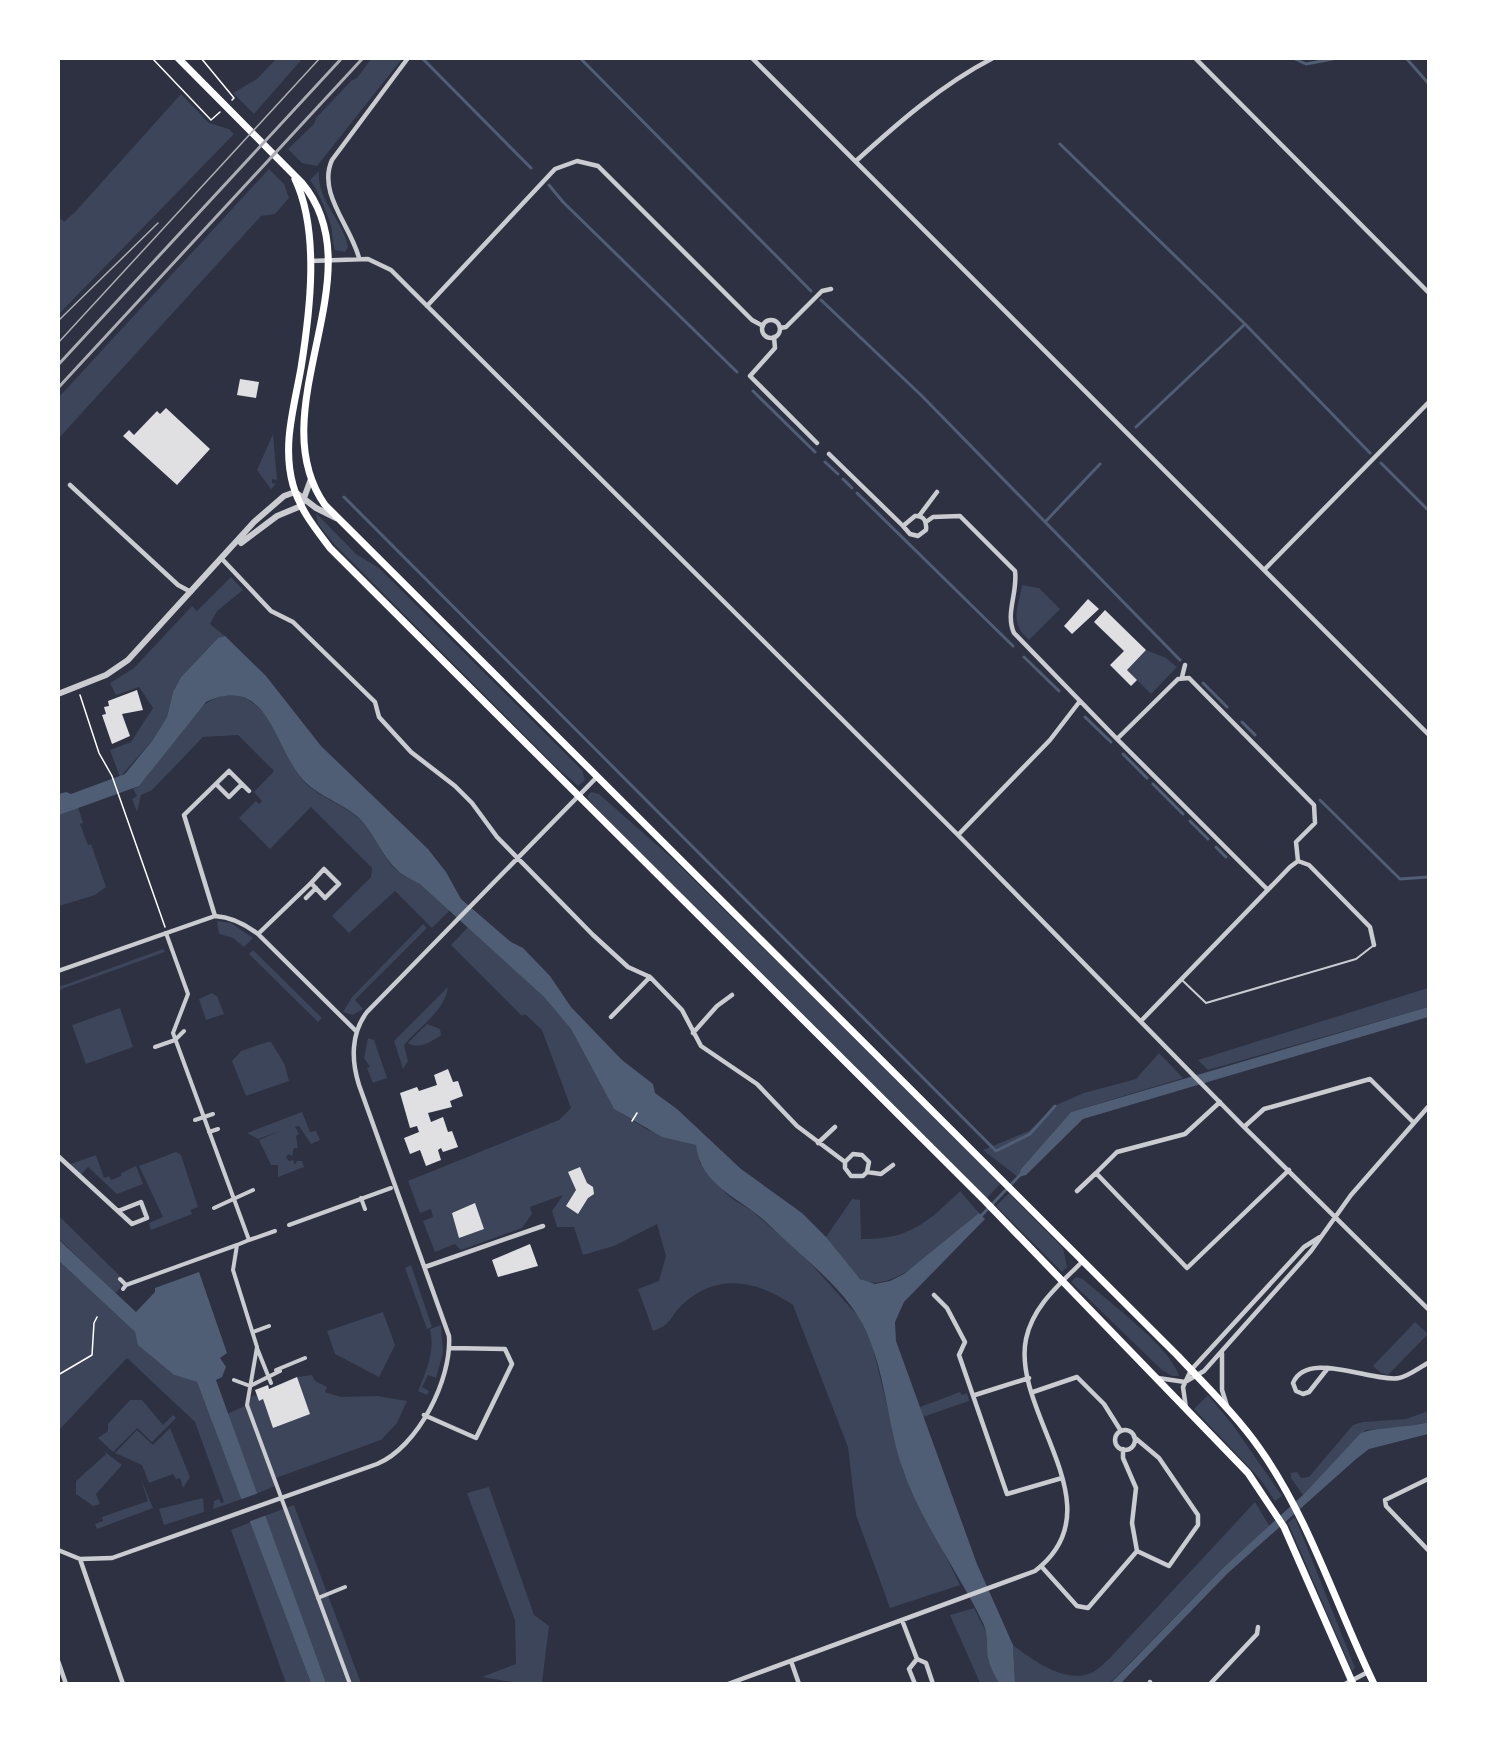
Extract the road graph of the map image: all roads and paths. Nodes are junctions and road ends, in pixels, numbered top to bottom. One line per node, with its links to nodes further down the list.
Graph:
1 (152, 58): 9 (path)
2 (178, 58): 9 (main road)
3 (201, 58): 8 (path)
4 (408, 58): 12 (street)
5 (752, 58): 10 (street)
6 (993, 58): 10 (street)
7 (1195, 58): 16 (street)
8 (234, 98)
9 (226, 106): 11 (main road)
10 (856, 161): 36 (street)
11 (292, 174): 13 (main road); 14 (main road)
12 (359, 258): 13 (street); 17 (street)
13 (327, 260): 14 (street); 24 (main road)
14 (310, 261): 26 (main road)
15 (831, 289): 19 (street)
16 (1428, 292)
17 (427, 306): 18 (street); 54 (street)
18 (763, 326): 19 (street); 20 (street)
19 (780, 328): 20 (street)
20 (774, 337): 22 (street)
21 (1428, 403): 36 (street)
22 (817, 443)
23 (829, 454): 33 (street)
24 (311, 479): 28 (street); 31 (main road)
25 (70, 485): 37 (street)
26 (295, 492): 28 (street); 29 (main road); 34 (street)
27 (937, 492): 30 (street)
28 (304, 498): 29 (street); 31 (street)
29 (301, 506): 34 (street); 53 (main road)
30 (919, 516): 32 (street); 33 (street)
31 (337, 519): 49 (main road)
32 (926, 522): 33 (street); 42 (street)
33 (903, 526)
34 (231, 550): 35 (street)
35 (222, 559): 37 (street); 55 (street)
36 (1265, 570): 43 (street)
37 (191, 592): 40 (street)
38 (1185, 665): 39 (street)
39 (1182, 677): 44 (street); 56 (street)
40 (77, 686): 41 (street); 62 (path)
41 (58, 694)
42 (1080, 701): 44 (street); 54 (street)
43 (1428, 734)
44 (1117, 739): 59 (street)
45 (228, 763): 46 (street)
46 (230, 771): 48 (street); 50 (street)
47 (241, 772): 48 (street)
48 (235, 777): 51 (street)
49 (597, 777): 53 (street); 110 (main road)
50 (216, 784): 51 (street); 61 (street)
51 (242, 784): 52 (street)
52 (249, 791)
53 (579, 798): 55 (street); 113 (main road)
54 (958, 835): 70 (street)
55 (518, 858): 66 (street); 72 (street)
56 (1298, 861): 59 (street); 64 (street)
57 (310, 883): 58 (street); 58 (street); 63 (street)
58 (316, 888): 60 (street)
59 (1268, 890): 67 (street)
60 (306, 898)
61 (215, 916): 62 (street); 63 (street)
62 (166, 933): 65 (street); 74 (street)
63 (258, 934): 72 (street)
64 (1374, 945): 67 (lane)
65 (58, 971)
66 (650, 976): 69 (street); 73 (street)
67 (1182, 980): 70 (street)
68 (732, 995): 73 (street)
69 (611, 1017)
70 (1141, 1021): 76 (street)
71 (184, 1031): 74 (street)
72 (356, 1031): 111 (street)
73 (693, 1033): 88 (street)
74 (175, 1040): 75 (street); 80 (street)
75 (155, 1047)
76 (1220, 1102): 85 (street); 94 (street)
77 (1428, 1107): 83 (street)
78 (638, 1113): 82 (path)
79 (213, 1114): 80 (street)
80 (204, 1117): 81 (street); 87 (street)
81 (195, 1120)
82 (632, 1121)
83 (1414, 1123): 85 (street); 103 (street)
84 (835, 1127): 88 (street)
85 (1244, 1127): 92 (street)
86 (218, 1129): 87 (street)
87 (209, 1132): 98 (street)
88 (818, 1143): 90 (street)
89 (58, 1156): 102 (street)
90 (845, 1162): 93 (street); 93 (street)
91 (893, 1165): 93 (street)
92 (1289, 1170): 94 (street); 103 (street)
93 (867, 1172)
94 (1096, 1173): 97 (street)
95 (391, 1188): 99 (street)
96 (253, 1190): 98 (street)
97 (1077, 1191)
98 (233, 1198): 100 (street); 108 (street)
99 (362, 1198): 101 (street); 104 (street)
100 (214, 1208)
101 (365, 1209)
102 (118, 1211): 102 (street)
103 (1336, 1217): 107 (street); 115 (street)
104 (289, 1225)
105 (543, 1226): 111 (street)
106 (275, 1231): 108 (street)
107 (1322, 1236): 121 (street); 127 (street)
108 (249, 1240): 109 (street)
109 (237, 1245): 112 (street); 118 (street)
110 (1082, 1262): 113 (street); 127 (main road)
111 (425, 1267): 120 (street)
112 (120, 1279)
113 (1063, 1282): 130 (main road); 131 (street)
114 (934, 1295): 137 (street)
115 (1428, 1307)
116 (97, 1317): 128 (path)
117 (269, 1326): 118 (street)
118 (253, 1332): 119 (street)
119 (257, 1347): 124 (street); 135 (street)
120 (450, 1348): 140 (street); 140 (street)
121 (1223, 1349): 127 (street); 139 (street)
122 (305, 1358): 126 (street)
123 (1428, 1363): 125 (street)
124 (264, 1366): 126 (street); 129 (street)
125 (1328, 1368): 125 (street)
126 (276, 1370): 129 (street)
127 (1194, 1373): 133 (street); 139 (main road)
128 (58, 1376)
129 (268, 1377): 134 (street); 135 (street)
130 (1155, 1377): 133 (street); 138 (main road)
131 (1029, 1378): 136 (street); 137 (street)
132 (234, 1380): 135 (street)
133 (1185, 1382): 138 (street)
134 (271, 1383)
135 (250, 1386): 146 (street)
136 (1033, 1392): 141 (street); 144 (street)
137 (975, 1395): 144 (street)
138 (1186, 1408): 171 (main road)
139 (1229, 1411): 160 (main road)
140 (424, 1415): 146 (street)
141 (1121, 1431): 142 (street); 143 (street)
142 (1134, 1437): 143 (street); 149 (street)
143 (1123, 1449): 149 (street)
144 (1062, 1478): 151 (street)
145 (1428, 1479): 148 (street)
146 (280, 1497): 150 (street); 153 (street)
147 (58, 1550): 150 (street)
148 (1428, 1550)
149 (1137, 1551): 151 (street)
150 (80, 1559): 163 (street)
151 (1041, 1566): 154 (street)
152 (345, 1587): 153 (street)
153 (318, 1598): 164 (street)
154 (902, 1620): 156 (street); 158 (street)
155 (1258, 1627): 161 (street)
156 (917, 1659): 167 (street); 168 (street)
157 (58, 1661): 159 (street)
158 (791, 1661): 165 (street); 166 (street)
159 (60, 1671): 162 (street)
160 (1368, 1672): 171 (street); 172 (main road)
161 (1216, 1678): 169 (street); 170 (street)
162 (66, 1683)
163 (123, 1683)
164 (350, 1683)
165 (728, 1683)
166 (799, 1683)
167 (915, 1683)
168 (933, 1683)
169 (1210, 1683)
170 (1222, 1683)
171 (1350, 1683)
172 (1374, 1683)

